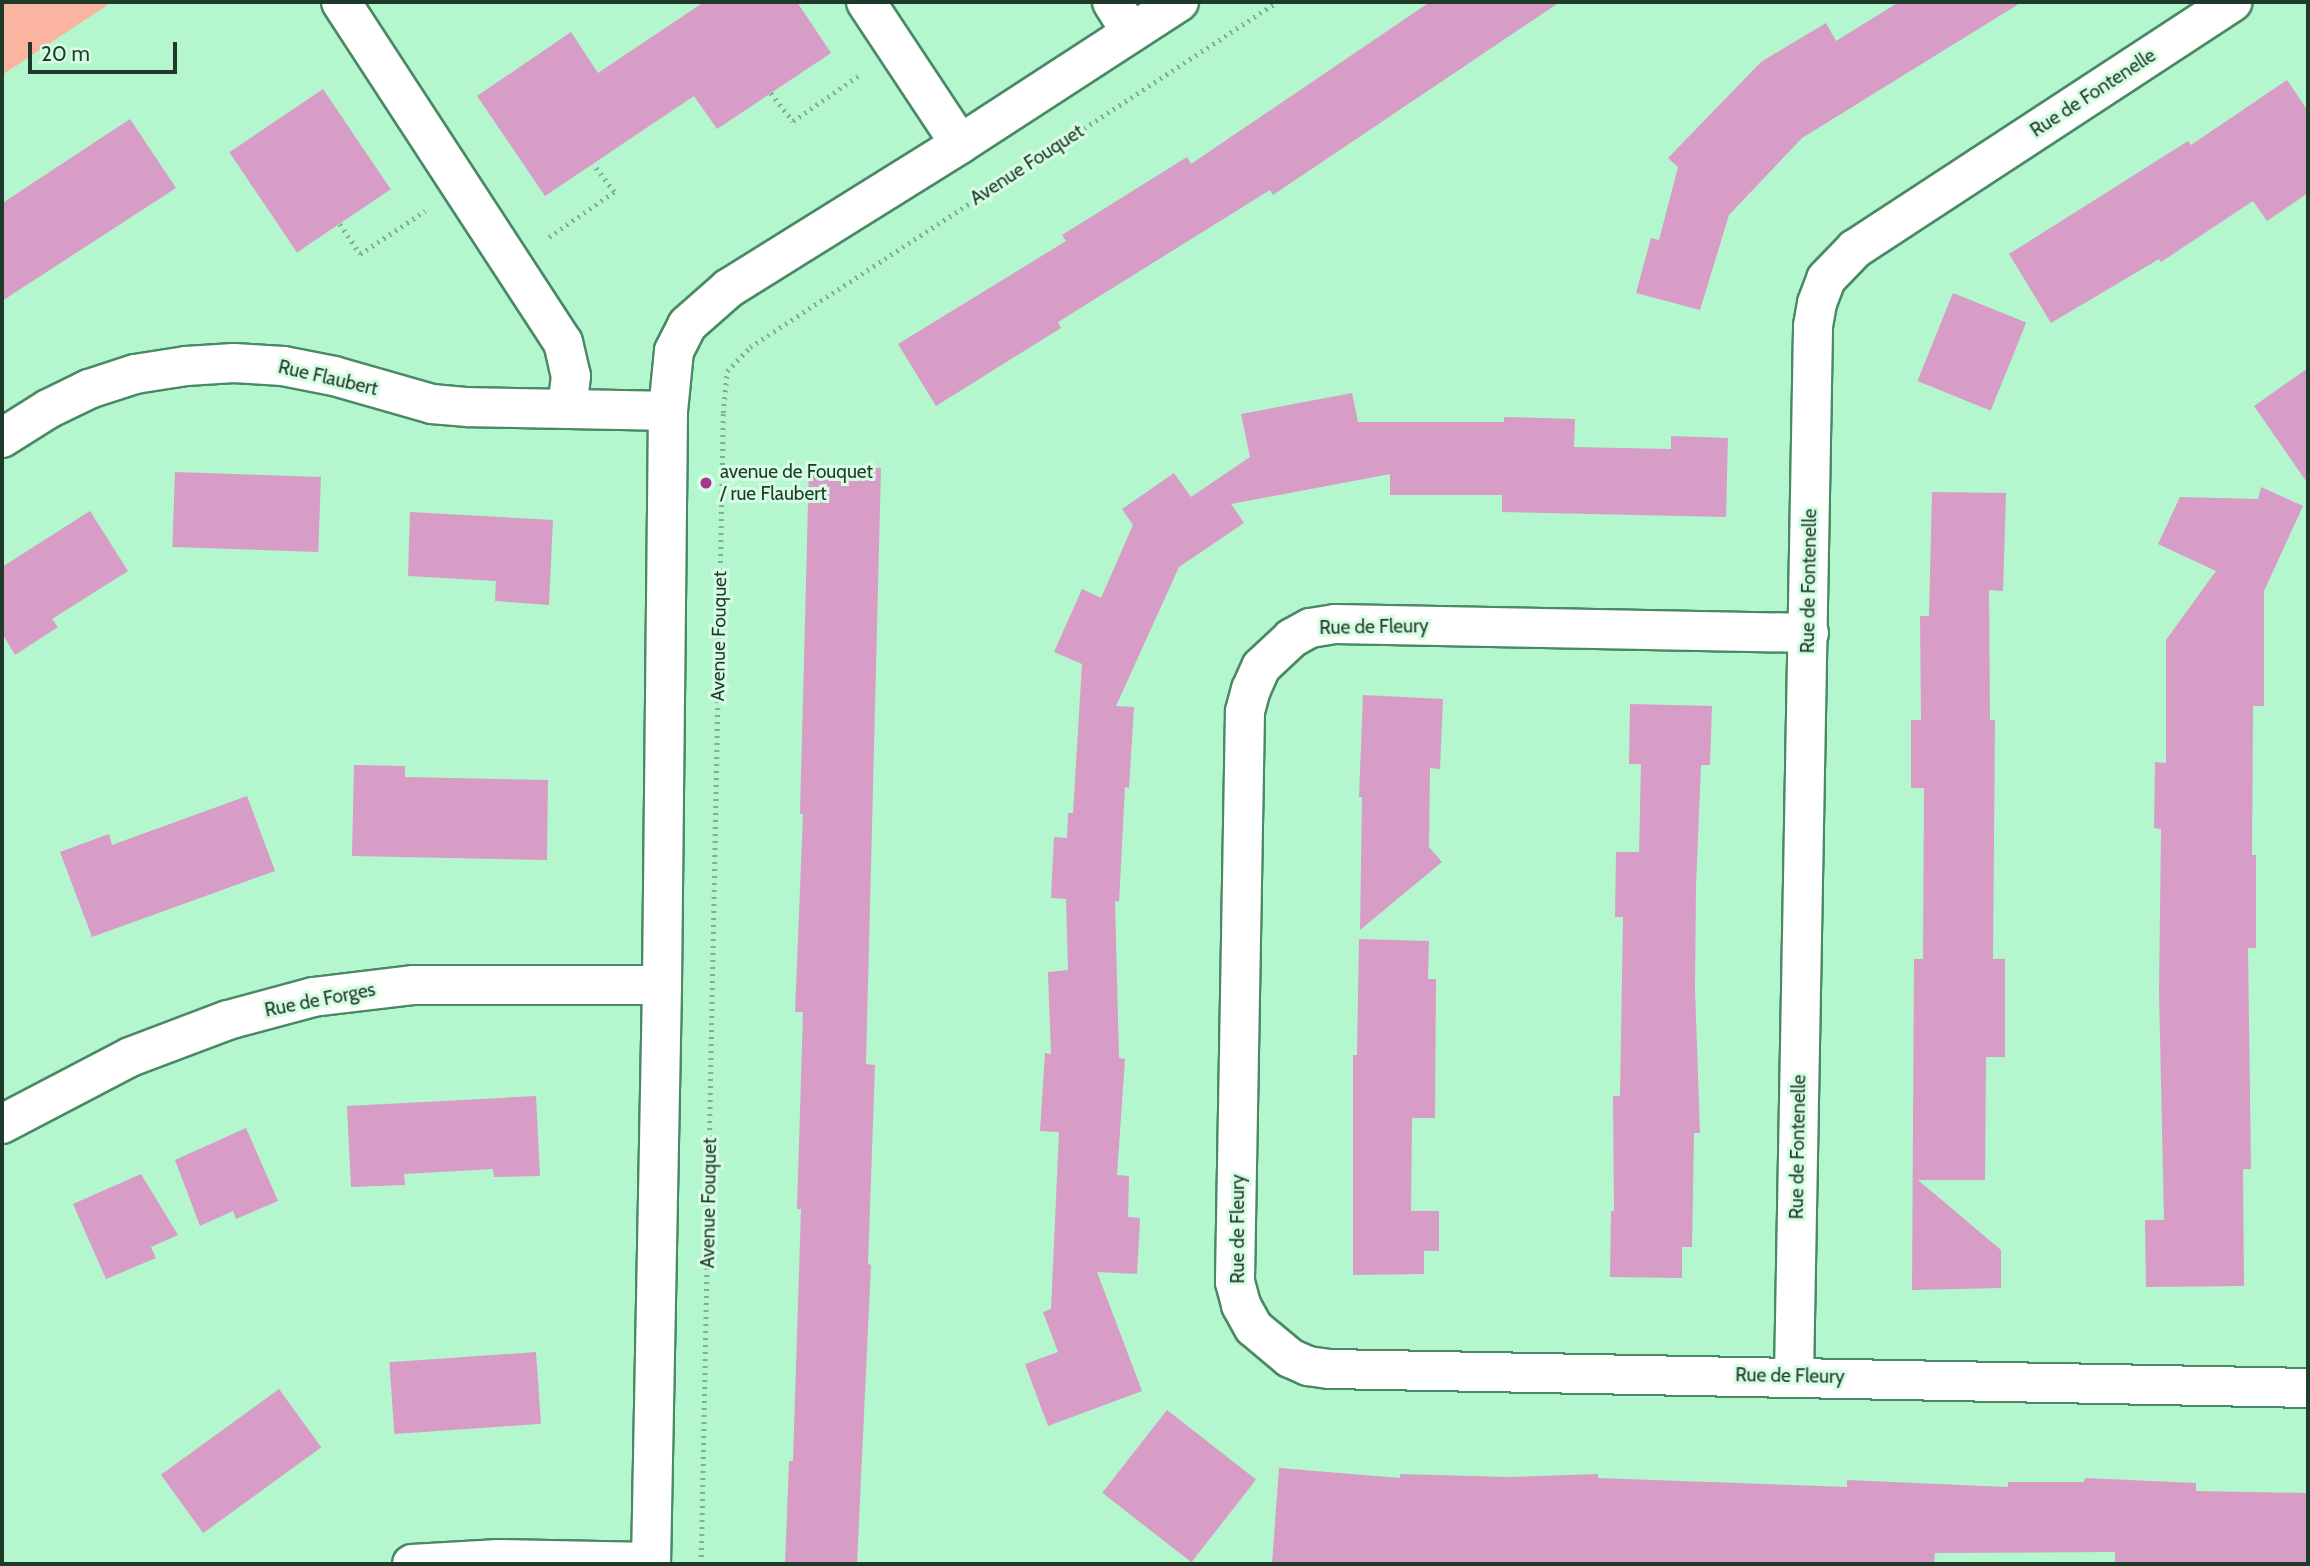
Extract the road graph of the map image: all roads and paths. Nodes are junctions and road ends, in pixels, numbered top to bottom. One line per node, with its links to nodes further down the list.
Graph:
1 (341, 2): 11 (street)
2 (866, 2): 7 (street)
3 (1179, 2): 6 (street)
4 (1277, 2): 24 (path, Avenue Fouquet)
5 (2232, 2): 17 (street, Rue de Fontenelle)
6 (1121, 17): 9 (street)
7 (898, 49): 8 (path); 9 (street)
8 (771, 93)
9 (960, 144): 15 (street)
10 (593, 164): 13 (path)
11 (461, 186): 12 (path); 13 (street)
12 (340, 224)
13 (512, 263): 14 (street)
14 (567, 409): 15 (street, Rue Flaubert); 16 (street, Rue Flaubert)
15 (668, 411): 18 (street)
16 (2, 438)
17 (1809, 633): 20 (street, Rue de Fontenelle); 20 (street, Rue de Fleury)
18 (662, 985): 19 (street, Rue de Forges); 22 (street)
19 (2, 1124)
20 (1794, 1376): 21 (street, Rue de Fleury)
21 (2308, 1388)
22 (651, 1563): 23 (street)
23 (412, 1564)
24 (701, 1564)

